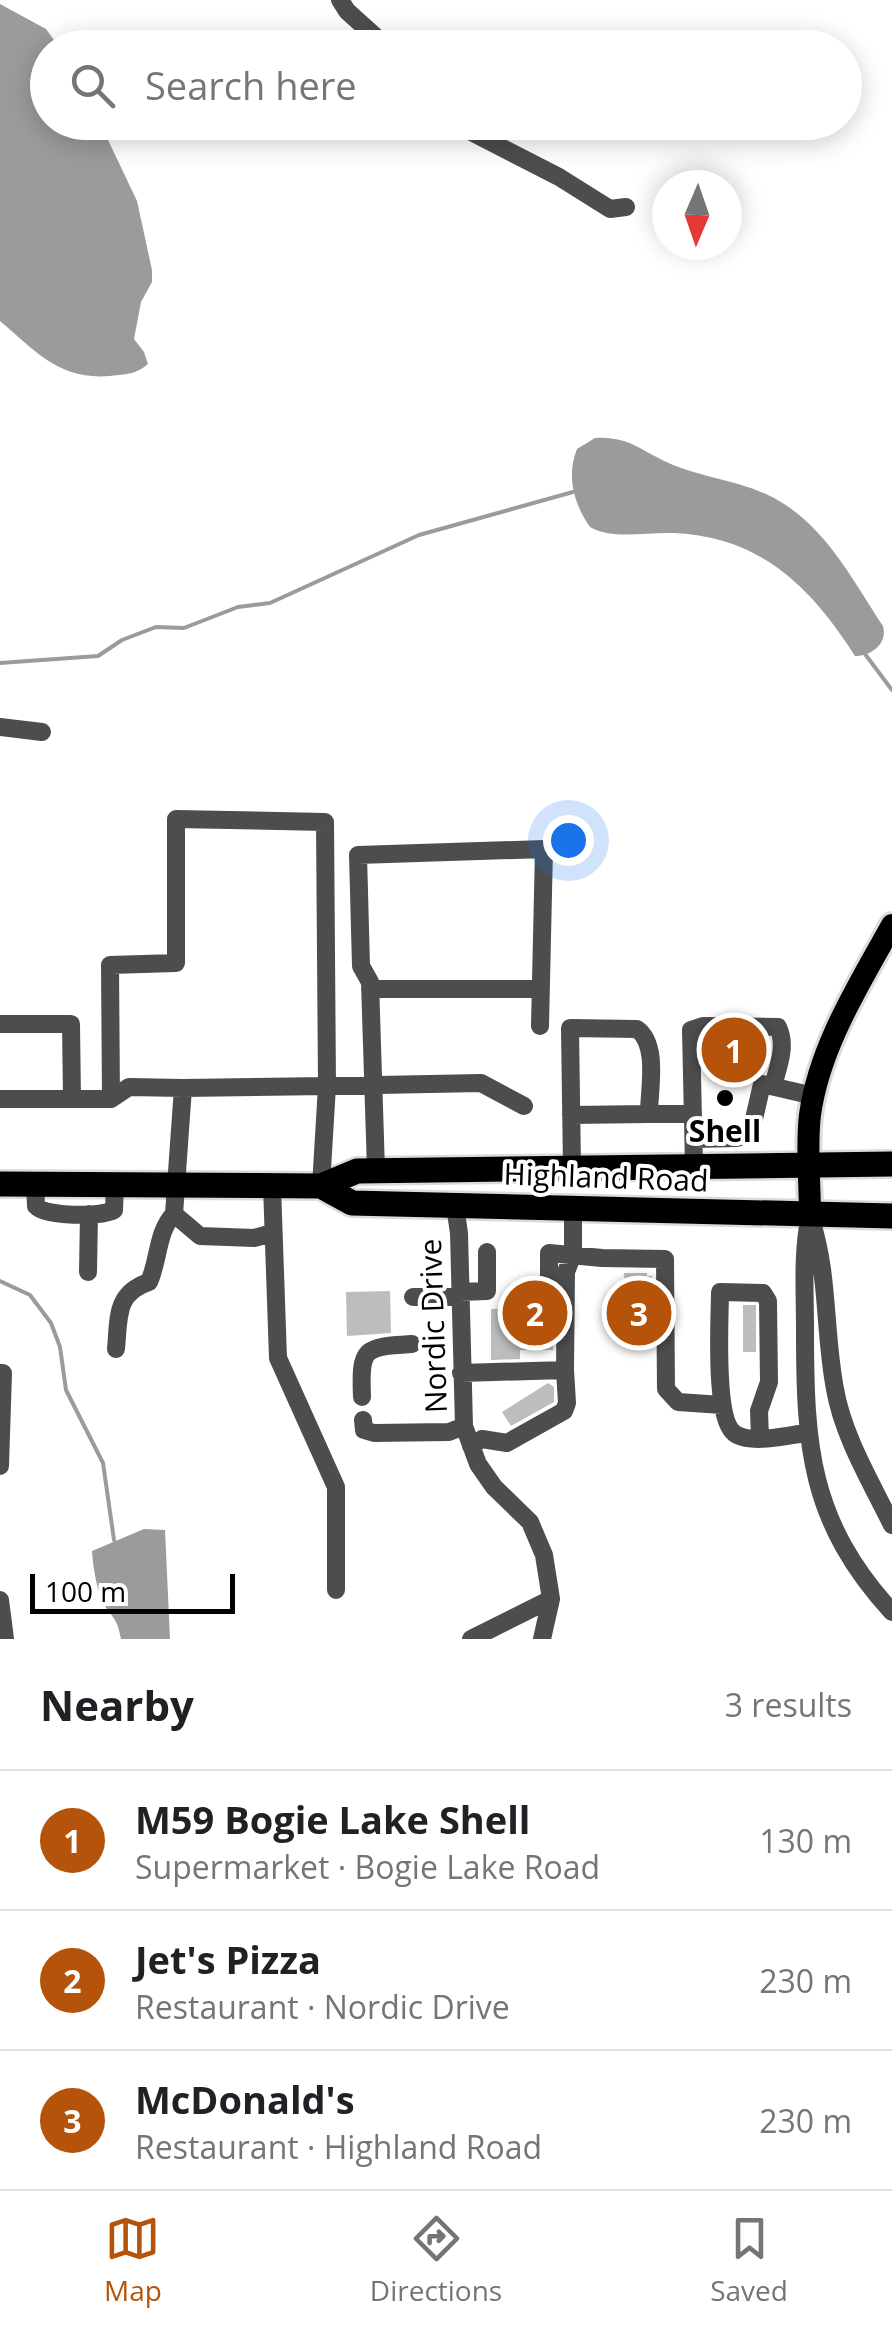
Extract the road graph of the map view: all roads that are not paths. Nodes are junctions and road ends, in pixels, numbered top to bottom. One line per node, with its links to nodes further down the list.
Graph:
1 (340, 0): 2 (street)
2 (368, 30)
3 (488, 140): 4 (street)
4 (626, 207)
5 (0, 728): 6 (street)
6 (42, 732)
7 (892, 925): 16 (main road)
8 (541, 988): 9 (street); 9 (street); 11 (street)
9 (370, 989): 12 (street)
10 (0, 1024): 18 (street)
11 (540, 1026)
12 (373, 1083): 13 (street); 20 (street); 30 (street)
13 (327, 1086): 15 (street); 19 (street); 36 (street)
14 (773, 1086): 16 (street); 22 (street); 24 (street)
15 (183, 1088): 19 (street); 34 (street)
16 (814, 1096): 26 (main road)
17 (0, 1099): 18 (street)
18 (72, 1099): 19 (street)
19 (112, 1099)
20 (524, 1106)
21 (649, 1114): 22 (street); 23 (street); 23 (street)
22 (693, 1114): 24 (street)
23 (571, 1115): 28 (street)
24 (694, 1139): 27 (street)
25 (892, 1164): 26 (highway, Highland Road)
26 (810, 1165): 27 (highway, Highland Road); 41 (main road)
27 (694, 1166): 28 (highway, Highland Road)
28 (572, 1168): 29 (highway, Highland Road)
29 (463, 1169): 30 (highway, Highland Road); 37 (highway)
30 (376, 1170): 36 (highway, Highland Road)
31 (0, 1184): 32 (highway, Highland Road)
32 (36, 1184): 33 (highway, Highland Road); 39 (street)
33 (115, 1184): 34 (highway, Highland Road); 39 (street)
34 (176, 1184): 35 (highway, Highland Road); 40 (street)
35 (272, 1186): 36 (highway, Highland Road); 43 (street)
36 (321, 1186): 37 (highway, Highland Road)
37 (455, 1206): 38 (highway, Highland Road); 48 (street, Nordic Drive)
38 (574, 1210): 41 (highway, Highland Road); 45 (street)
39 (89, 1214): 46 (street)
40 (174, 1214): 43 (street); 51 (street)
41 (810, 1215): 42 (highway, Highland Road); 59 (street); 63 (street)
42 (892, 1216)
43 (272, 1233): 65 (street)
44 (487, 1252): 48 (street)
45 (573, 1254): 47 (street); 53 (street); 56 (street)
46 (88, 1272)
47 (549, 1291)
48 (460, 1294): 49 (street); 54 (street, Nordic Drive)
49 (413, 1297)
50 (412, 1344): 55 (street)
51 (116, 1349)
52 (1, 1369): 62 (street)
53 (565, 1370): 54 (street); 61 (street)
54 (462, 1373): 58 (street, Nordic Drive)
55 (362, 1397)
56 (722, 1405): 60 (street); 60 (street)
57 (363, 1420): 58 (street)
58 (464, 1426): 61 (street, Nordic Drive)
59 (806, 1433): 60 (street); 64 (street)
60 (760, 1438)
61 (471, 1446): 67 (street, Nordic Drive)
62 (0, 1466)
63 (892, 1525)
64 (856, 1565): 66 (street); 69 (street)
65 (336, 1590)
66 (892, 1597)
67 (550, 1599): 71 (street); 72 (street)
68 (0, 1600): 70 (street)
69 (892, 1612)
70 (5, 1639)
71 (470, 1639)
72 (542, 1639)

